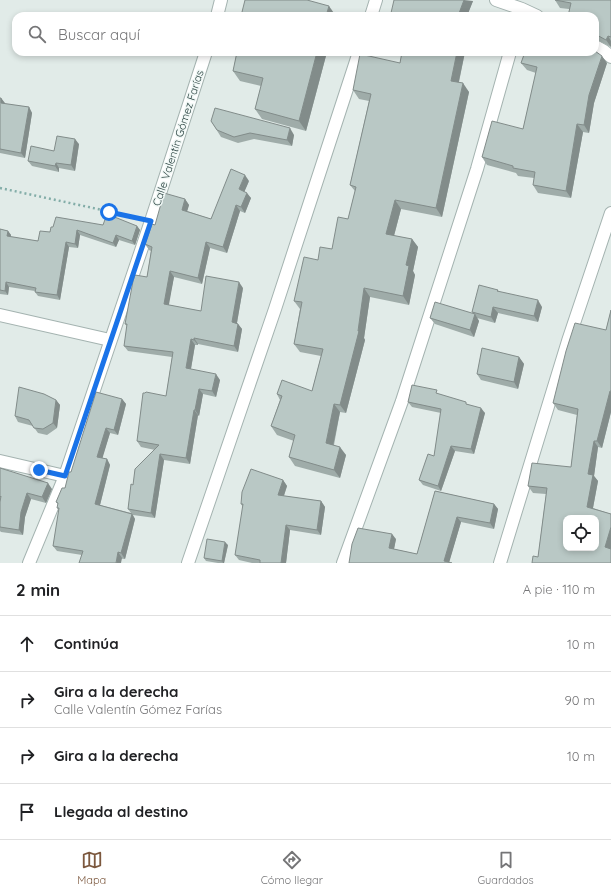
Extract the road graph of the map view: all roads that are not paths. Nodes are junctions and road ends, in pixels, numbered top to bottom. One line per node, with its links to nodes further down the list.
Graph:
1 (221, 0): 4 (street)
2 (376, 0): 5 (street)
3 (496, 0): 6 (street)
4 (218, 12)
5 (372, 12)
6 (521, 12)
7 (599, 48): 11 (street)
8 (205, 56): 14 (street, Calle Valentín Gómez Farías)
9 (358, 56): 18 (street)
10 (509, 56): 19 (street)
11 (611, 57)
12 (611, 213): 20 (street)
13 (0, 315): 14 (street)
14 (110, 340): 16 (street, Calle Valentín Gómez Farías)
15 (0, 461): 16 (street)
16 (65, 476): 17 (street, Calle Valentín Gómez Farías)
17 (29, 563)
18 (188, 563)
19 (343, 563)
20 (500, 563)

